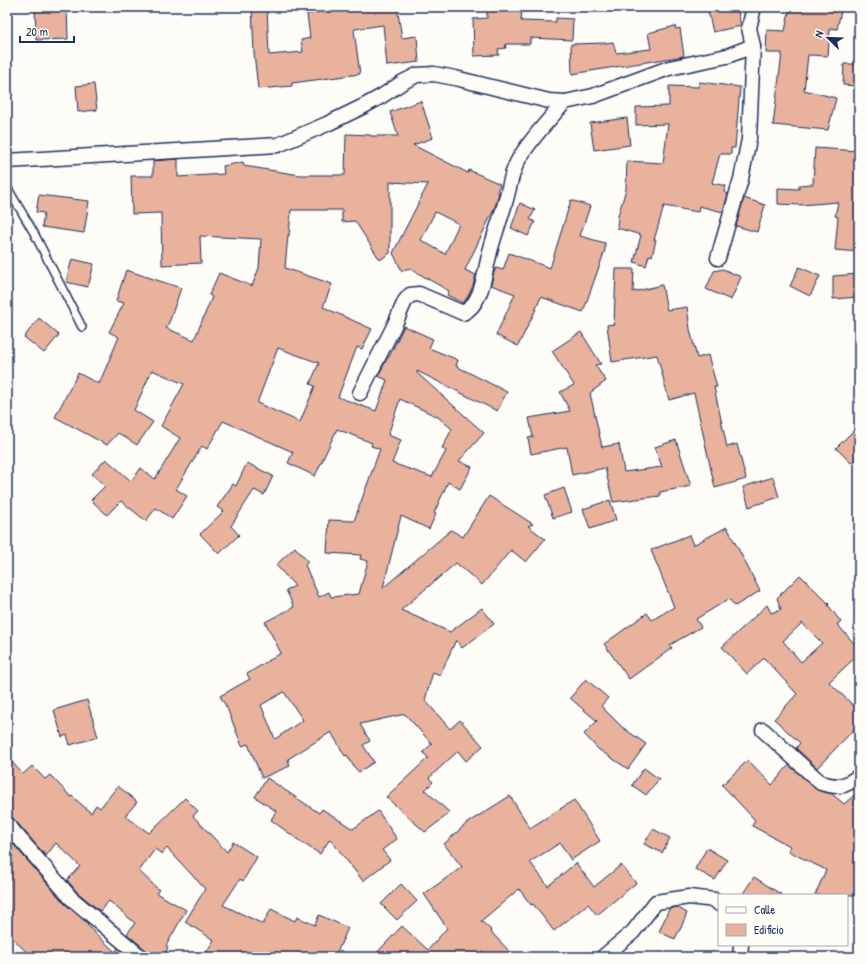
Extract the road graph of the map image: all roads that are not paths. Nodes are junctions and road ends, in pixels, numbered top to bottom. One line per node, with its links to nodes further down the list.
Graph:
1 (754, 7): 2 (street)
2 (753, 46): 3 (street); 6 (street)
3 (565, 102): 4 (street); 8 (street)
4 (7, 160)
5 (7, 188): 7 (lane)
6 (718, 258)
7 (82, 327)
8 (360, 393)
9 (763, 730): 10 (street)
10 (859, 776)
11 (7, 824): 14 (street)
12 (718, 903): 15 (street)
13 (741, 946): 16 (street)
14 (141, 957)
15 (603, 957)
16 (740, 957)

